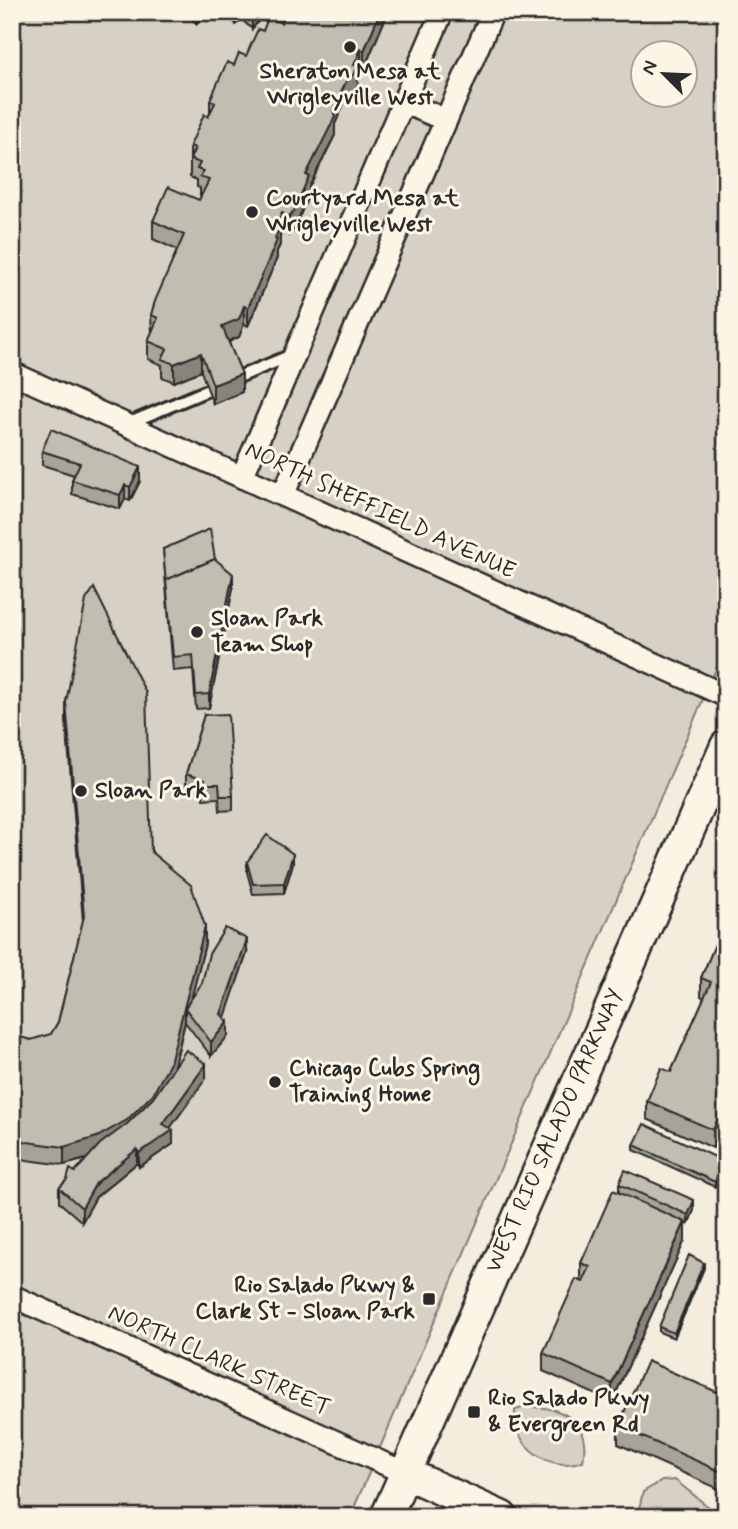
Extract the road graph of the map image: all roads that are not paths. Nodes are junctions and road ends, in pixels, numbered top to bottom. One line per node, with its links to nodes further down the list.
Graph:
1 (442, 12): 3 (street)
2 (493, 12): 4 (street)
3 (403, 102): 4 (street); 5 (street)
4 (446, 120): 11 (street)
5 (294, 354): 7 (lane); 10 (street)
6 (12, 373): 9 (street, NORTH SHEFFIELD AVENUE)
7 (236, 378)
8 (208, 390): 9 (lane)
9 (126, 424): 10 (street, NORTH SHEFFIELD AVENUE)
10 (242, 477): 11 (street, NORTH SHEFFIELD AVENUE)
11 (282, 495): 12 (street, NORTH SHEFFIELD AVENUE)
12 (726, 696)
13 (726, 746): 15 (main road, WEST RIO SALADO PARKWAY)
14 (12, 1296): 15 (street, NORTH CLARK STREET)
15 (405, 1473): 16 (main road, WEST RIO SALADO PARKWAY); 17 (main road)
16 (386, 1517)
17 (502, 1517)

